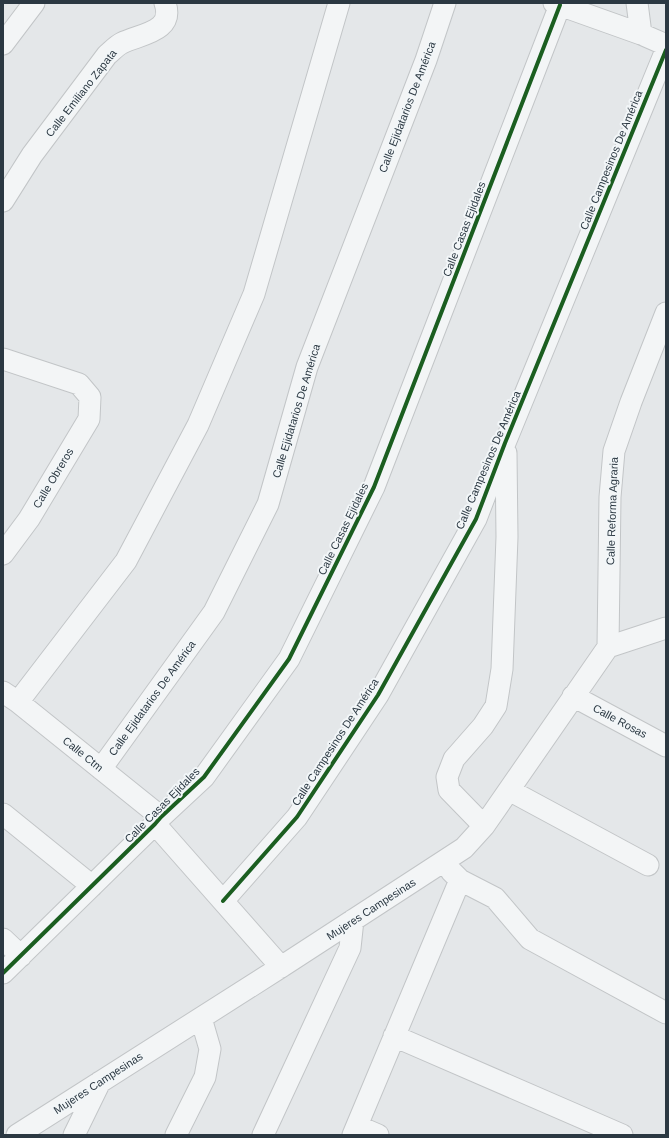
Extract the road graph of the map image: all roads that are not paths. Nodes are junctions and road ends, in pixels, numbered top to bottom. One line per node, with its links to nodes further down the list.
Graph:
1 (34, 3): 8 (street)
2 (165, 3): 11 (street, Calle Emiliano Zapata)
3 (339, 3): 19 (street)
4 (445, 3): 21 (street, Calle Ejidatarios De América)
5 (637, 3): 7 (street)
6 (557, 4): 7 (street); 24 (street, Calle Casas Ejidales)
7 (642, 34): 9 (street)
8 (3, 44)
9 (666, 45)
10 (666, 50): 14 (street, Calle Campesinos De América)
11 (3, 201)
12 (666, 313): 17 (street, Calle Reforma Agraria)
13 (3, 359): 15 (street, Calle Obreros)
14 (505, 443): 25 (street); 30 (street, Calle Campesinos De América)
15 (3, 554)
16 (666, 628): 17 (street)
17 (608, 647): 18 (street, Mujeres Campesinas)
18 (573, 696): 20 (street, Calle Rosas); 22 (street, Mujeres Campesinas)
19 (10, 697): 21 (street, Calle Ctm)
20 (666, 746)
21 (101, 769): 24 (street, Calle Ctm)
22 (509, 790): 25 (street, Mujeres Campesinas); 27 (street)
23 (3, 814): 29 (street)
24 (158, 820): 29 (street, Calle Casas Ejidales); 30 (street, Calle Ctm)
25 (484, 826): 26 (street, Mujeres Campesinas)
26 (443, 862): 28 (street); 31 (street, Mujeres Campesinas)
27 (648, 865)
28 (460, 880): 36 (street); 38 (street)
29 (92, 886): 33 (street, Calle Casas Ejidales)
30 (223, 901): 34 (street, Calle Ctm)
31 (353, 920): 34 (street, Mujeres Campesinas); 44 (street)
32 (3, 939): 33 (street)
33 (21, 956): 35 (street, Calle Casas Ejidales)
34 (281, 967): 37 (street, Mujeres Campesinas)
35 (3, 973)
36 (666, 1013)
37 (201, 1018): 39 (street, Mujeres Campesinas); 43 (street)
38 (394, 1036): 40 (street); 46 (street)
39 (100, 1082): 41 (street, Mujeres Campesinas); 42 (street)
40 (355, 1131): 45 (street)
41 (17, 1135)
42 (74, 1135)
43 (176, 1135)
44 (263, 1135)
45 (378, 1135)
46 (622, 1135)

